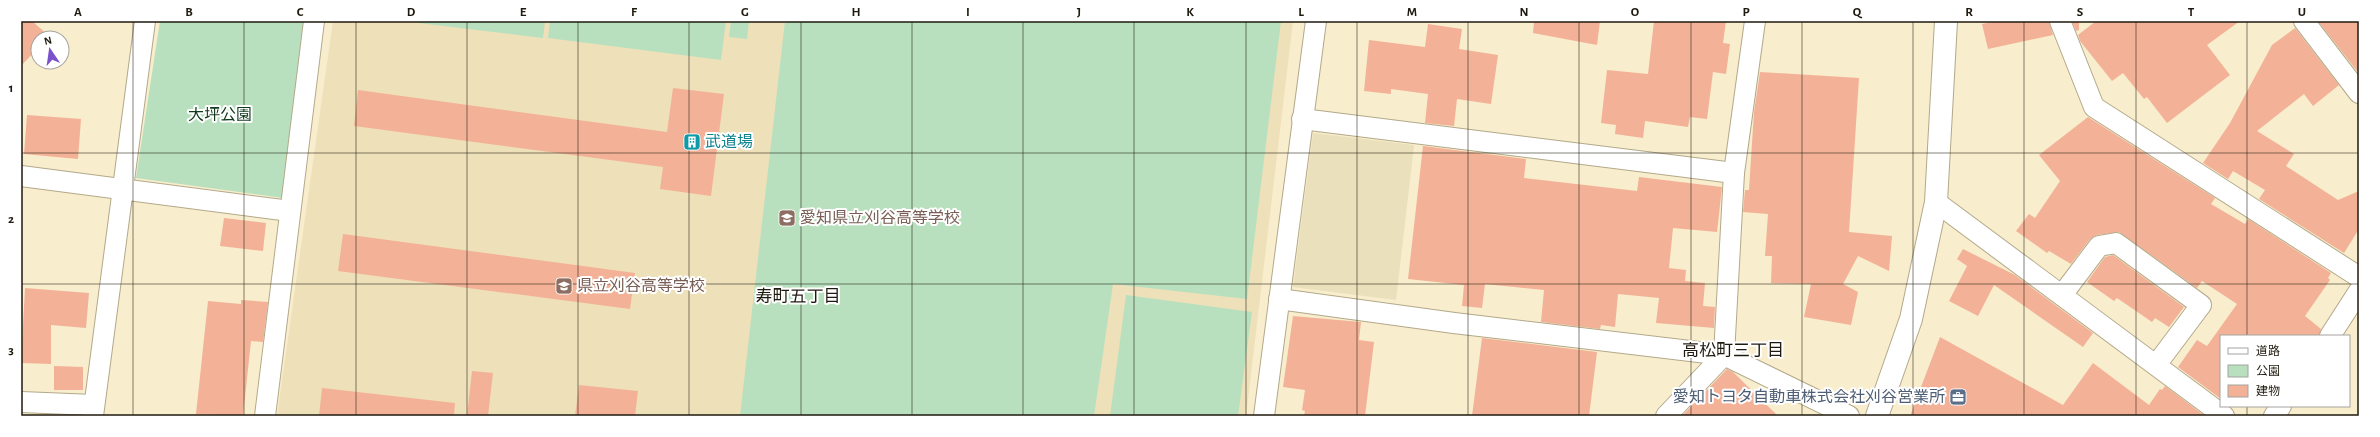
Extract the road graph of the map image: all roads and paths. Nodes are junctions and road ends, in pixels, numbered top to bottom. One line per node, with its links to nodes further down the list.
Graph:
1 (145, 21): 12 (street)
2 (314, 21): 14 (street)
3 (1316, 21): 9 (street)
4 (1755, 21): 10 (street)
5 (1946, 21): 13 (street)
6 (2060, 21): 15 (street)
7 (2304, 21): 8 (street)
8 (2359, 93)
9 (1302, 120): 10 (street); 18 (street)
10 (1734, 173): 20 (street)
11 (21, 176): 12 (street)
12 (122, 190): 14 (street); 24 (street)
13 (1936, 202): 17 (street); 29 (street)
14 (290, 211): 25 (street)
15 (2359, 277)
16 (2359, 291): 19 (street)
17 (2062, 295): 21 (street); 21 (street)
18 (1279, 299): 20 (street); 26 (street)
19 (2331, 335)
20 (1724, 355): 27 (street); 28 (street)
21 (2156, 365): 30 (street)
22 (21, 402): 24 (street)
23 (2280, 407): 31 (street)
24 (93, 411)
25 (265, 416)
26 (1264, 416)
27 (1666, 416)
28 (1849, 416)
29 (1877, 416)
30 (2224, 416)
31 (2274, 416)

